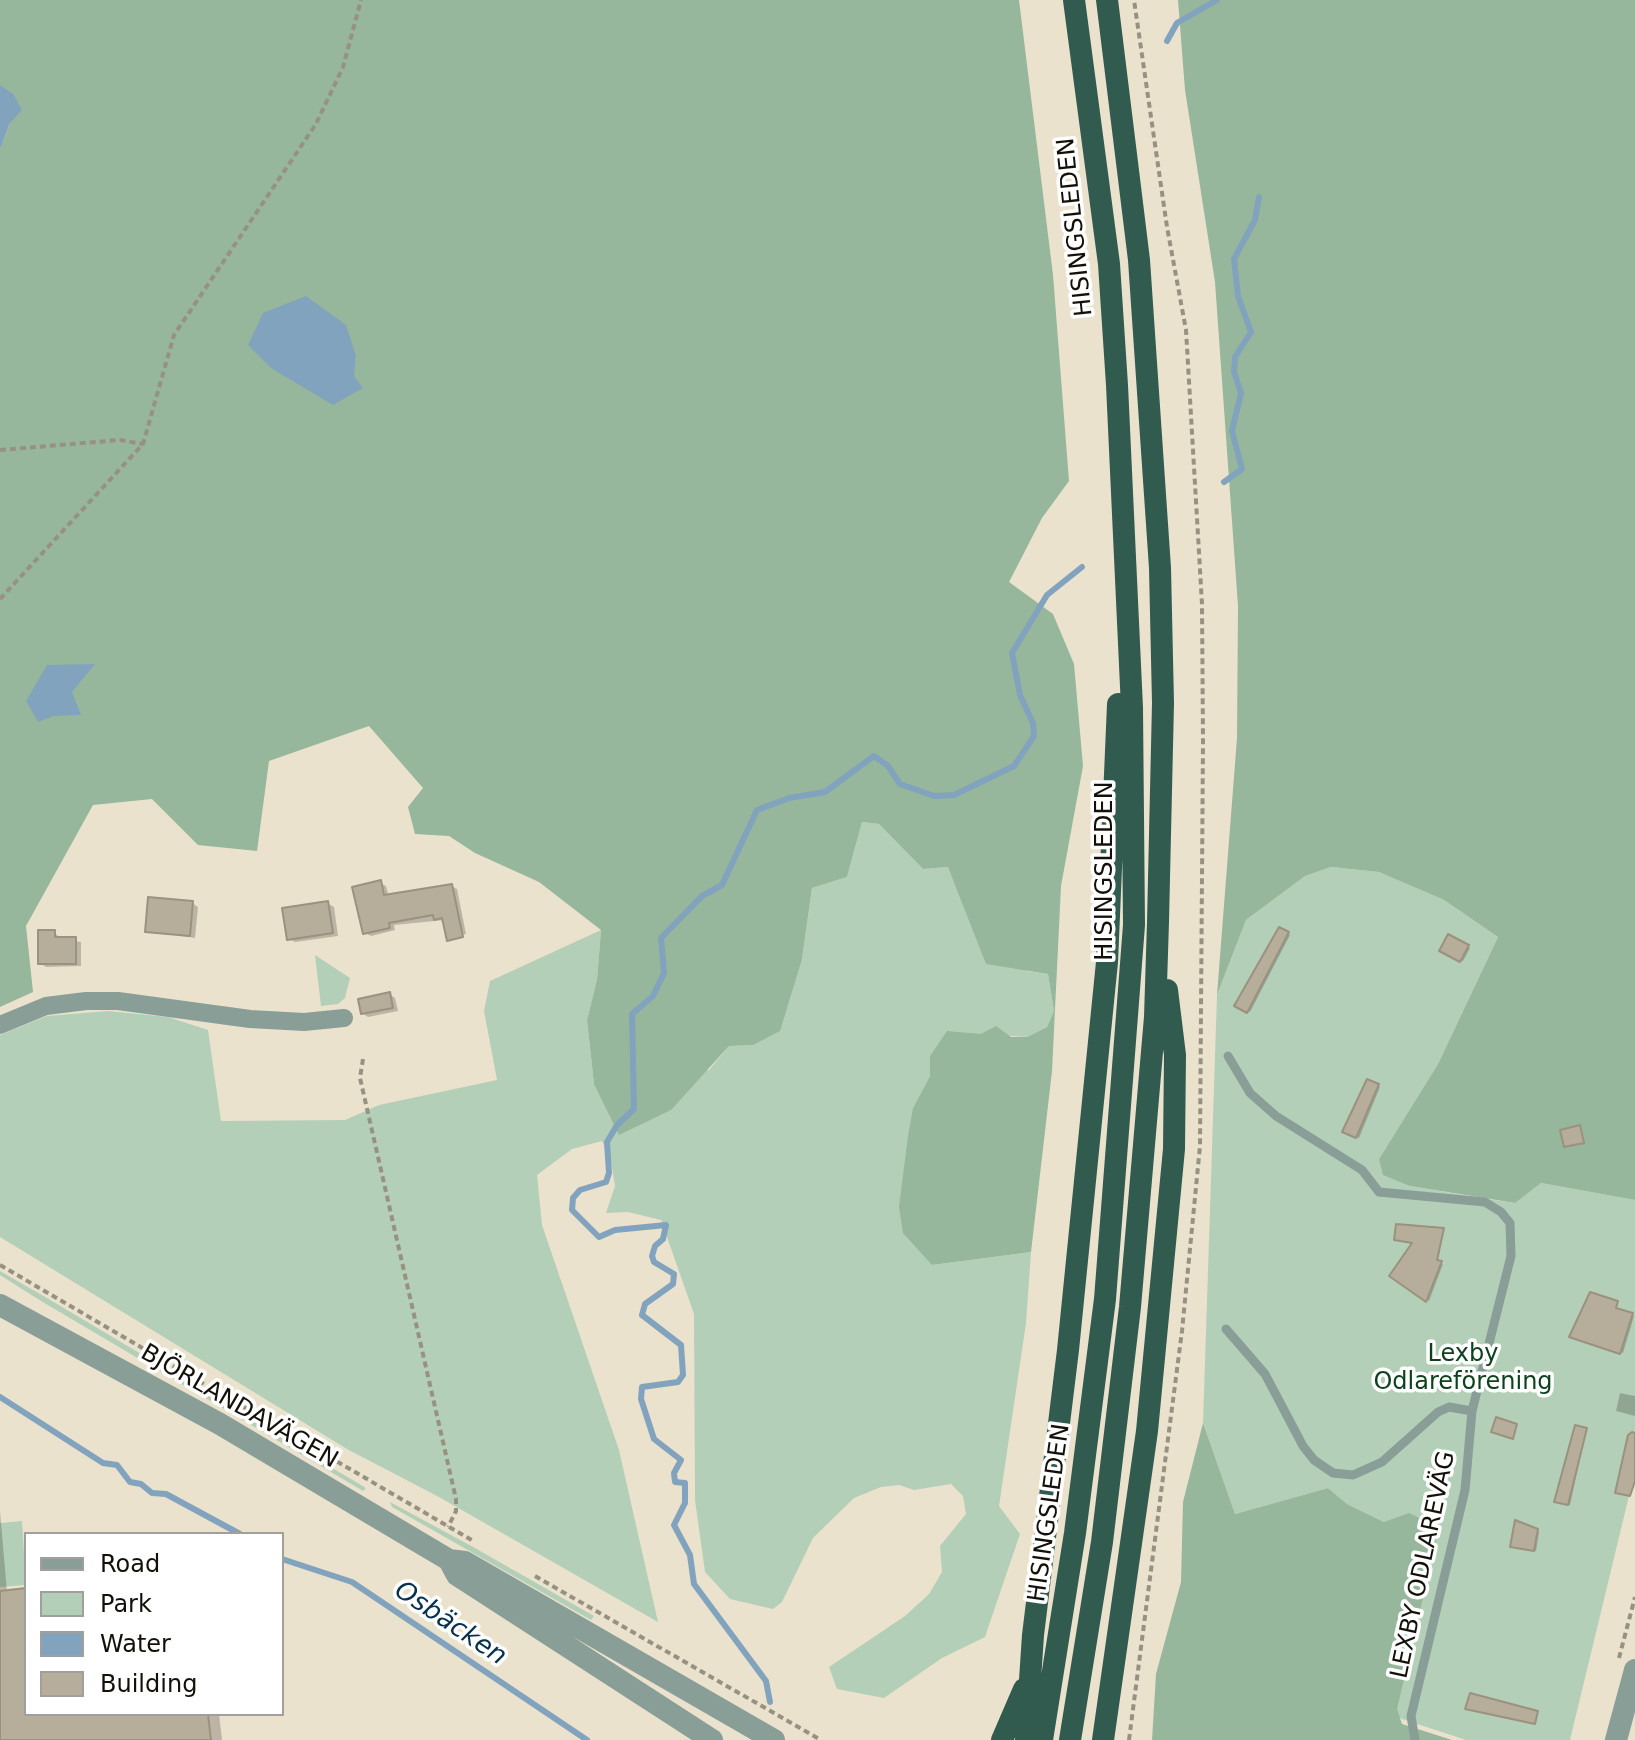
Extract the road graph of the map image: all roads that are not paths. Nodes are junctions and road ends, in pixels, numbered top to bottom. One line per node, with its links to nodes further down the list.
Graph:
1 (1074, 0): 3 (highway, HISINGSLEDEN)
2 (1107, 0): 4 (highway)
3 (1126, 567): 13 (highway); 18 (highway, HISINGSLEDEN)
4 (1158, 922): 19 (highway); 20 (highway)
5 (344, 1018): 6 (street)
6 (0, 1025)
7 (1228, 1056): 10 (lane, LEXBY ODLAREVÄG)
8 (0, 1305): 11 (street, BJÖRLANDAVÄGEN)
9 (1226, 1329): 10 (lane)
10 (1472, 1411): 21 (lane, LEXBY ODLAREVÄG)
11 (449, 1560): 14 (street, BJÖRLANDAVÄGEN); 15 (street, BJÖRLANDAVÄGEN)
12 (1635, 1670): 22 (street)
13 (1029, 1677): 16 (highway); 17 (highway)
14 (712, 1740)
15 (774, 1740)
16 (1002, 1740)
17 (1026, 1740)
18 (1042, 1740)
19 (1070, 1740)
20 (1103, 1740)
21 (1415, 1740)
22 (1616, 1740)

